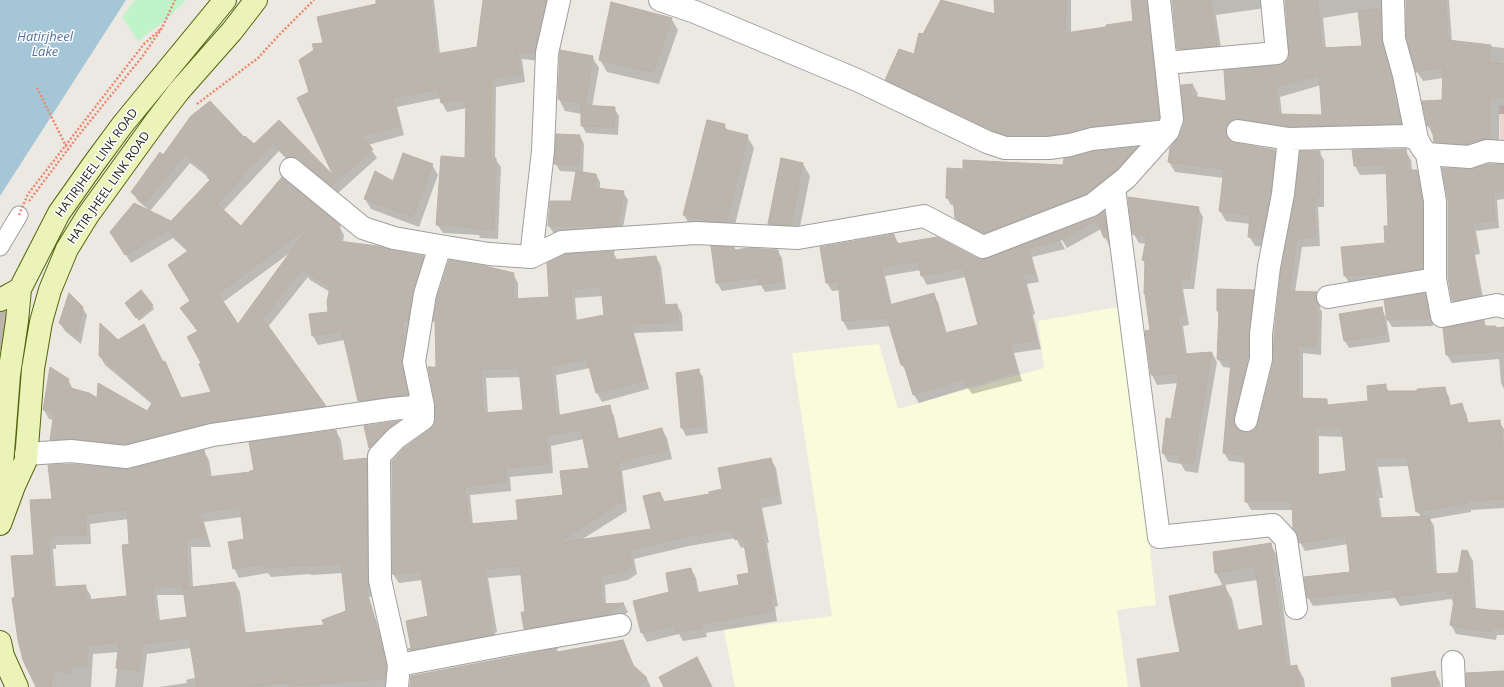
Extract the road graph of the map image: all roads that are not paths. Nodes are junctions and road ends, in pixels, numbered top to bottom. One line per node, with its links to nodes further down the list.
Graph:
1 (225, 0): 21 (main road, HATIRJHEEL LINK ROAD)
2 (256, 0): 27 (main road, HATIR JHEEL LINK ROAD)
3 (559, 0): 19 (street)
4 (660, 0): 9 (street)
5 (1159, 0): 8 (street)
6 (1272, 0): 8 (street)
7 (1393, 0): 12 (street)
8 (1166, 63): 9 (street)
9 (1168, 131): 15 (street)
10 (1238, 131): 11 (street)
11 (1289, 139): 12 (street); 26 (street)
12 (1422, 146): 13 (street); 20 (street)
13 (1504, 152)
14 (291, 169): 17 (street)
15 (1114, 188): 19 (street); 30 (street)
16 (19, 214): 18 (street)
17 (440, 246): 19 (street); 25 (street)
18 (0, 247)
19 (531, 257)
20 (1435, 279): 22 (street); 24 (street)
21 (20, 289): 23 (main road); 28 (main road, HATIRJHEEL LINK ROAD)
22 (1328, 297)
23 (0, 300)
24 (1504, 307)
25 (424, 406): 27 (street); 34 (street)
26 (1246, 420)
27 (26, 454): 29 (main road, HATIR JHEEL LINK ROAD)
28 (0, 491)
29 (0, 524)
30 (1296, 608)
31 (620, 625): 34 (street)
32 (0, 642): 35 (main road)
33 (1453, 662): 37 (street)
34 (399, 665): 36 (street)
35 (17, 687)
36 (397, 687)
37 (1454, 687)

